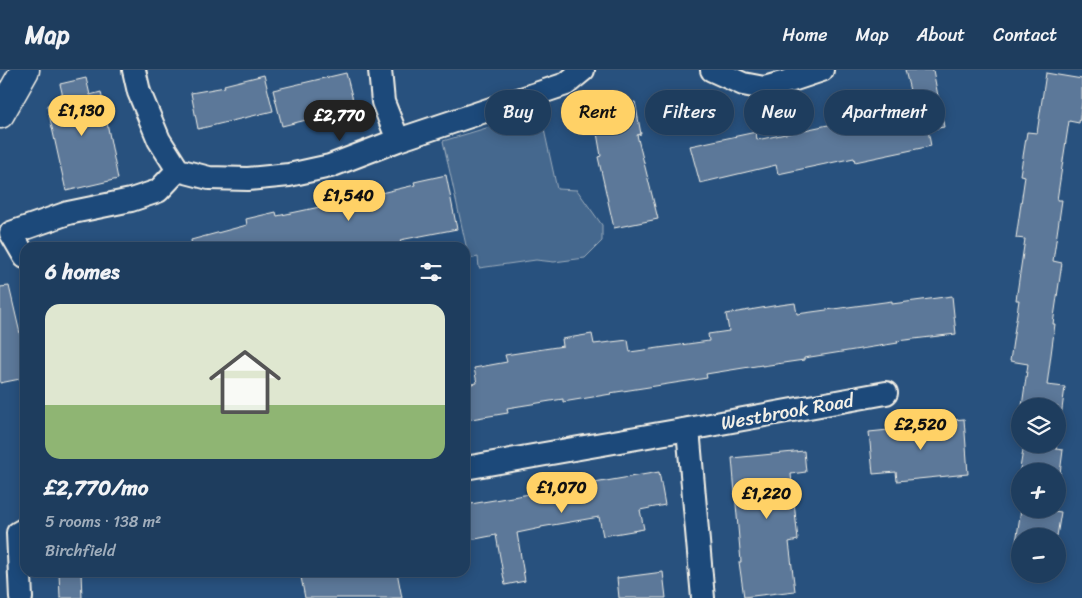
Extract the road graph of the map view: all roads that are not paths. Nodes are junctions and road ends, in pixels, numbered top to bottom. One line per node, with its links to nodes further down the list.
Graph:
1 (25, 70): 7 (street)
2 (134, 70): 9 (street)
3 (380, 70): 8 (street)
4 (583, 70): 8 (street)
5 (712, 70): 6 (street)
6 (822, 70)
7 (0, 114)
8 (398, 140): 9 (street)
9 (178, 170): 10 (street)
10 (20, 248)
11 (886, 393): 12 (street, Westbrook Road)
12 (688, 429): 13 (street, Westbrook Road); 18 (street)
13 (470, 467)
14 (20, 532): 15 (street)
15 (20, 576)
16 (20, 577): 17 (street)
17 (21, 598)
18 (703, 598)

